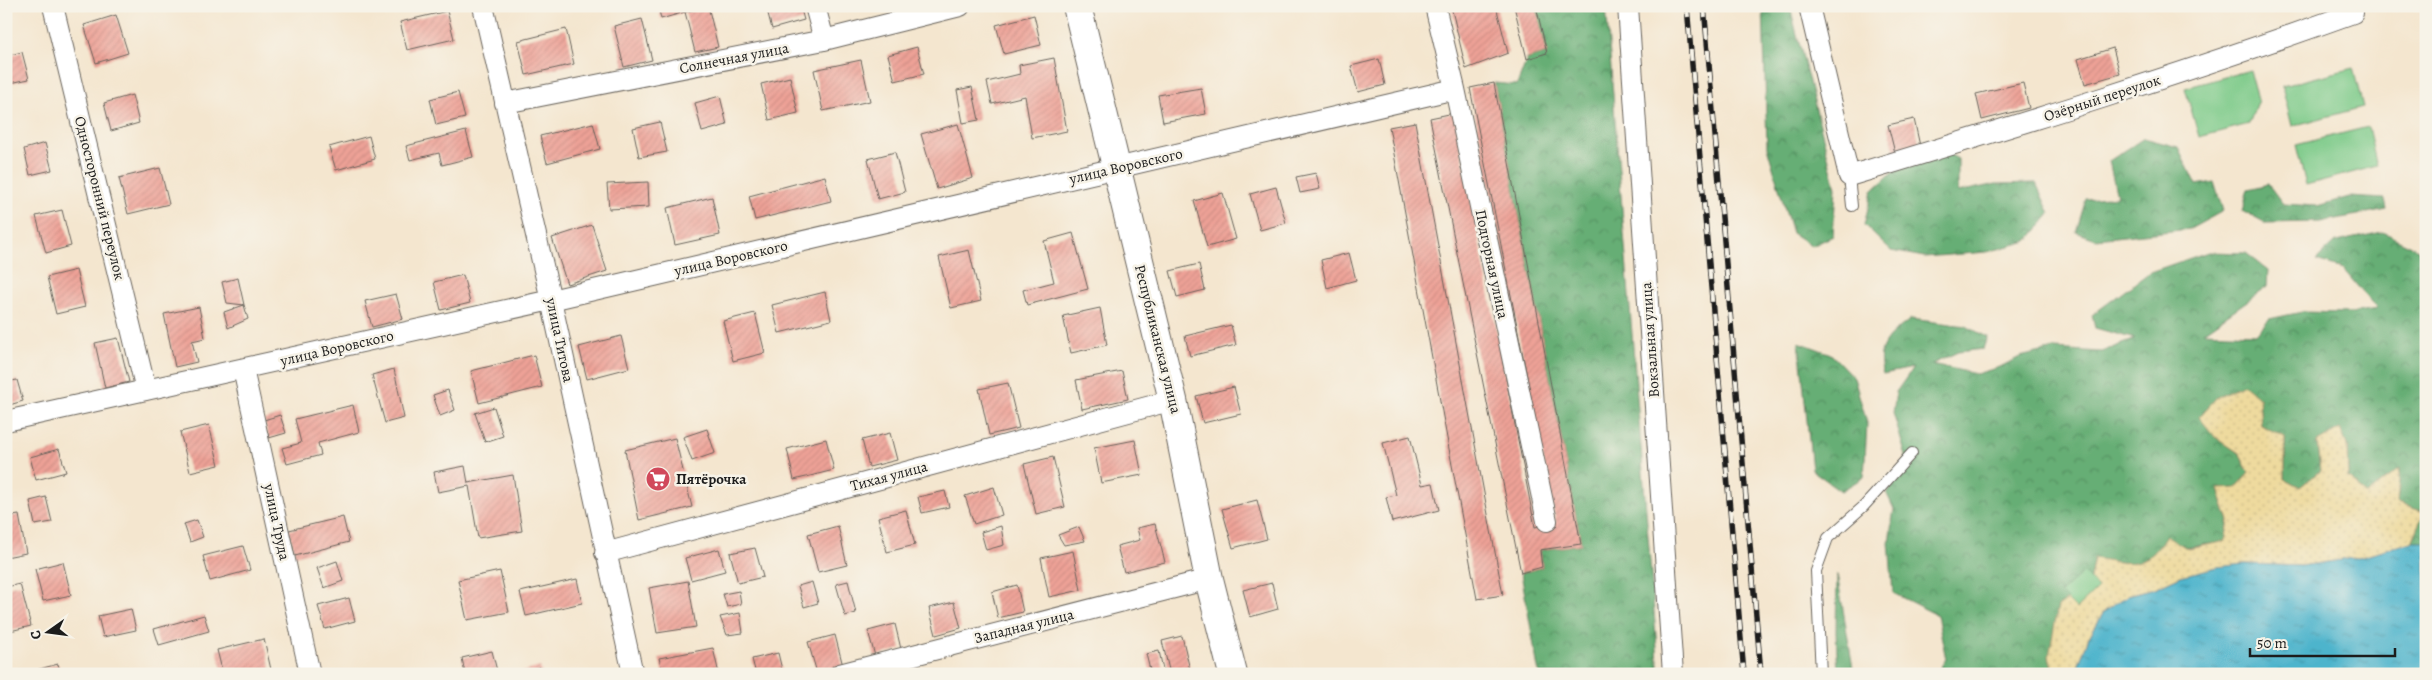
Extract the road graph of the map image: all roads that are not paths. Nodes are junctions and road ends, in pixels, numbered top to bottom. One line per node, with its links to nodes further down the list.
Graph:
1 (53, 6): 18 (street, Односторонний переулок)
2 (483, 6): 12 (street, улица Титова)
3 (815, 6): 10 (street)
4 (960, 6): 10 (street, Солнечная улица)
5 (1077, 6): 13 (street, Республиканская улица)
6 (1435, 6): 11 (street, Подгорная улица)
7 (1628, 6): 29 (street, Вокзальная улица)
8 (1809, 6): 14 (street)
9 (2353, 10): 14 (street, Озёрный переулок)
10 (824, 40): 12 (street, Солнечная улица)
11 (1455, 89): 13 (street, улица Воровского); 22 (street, Подгорная улица)
12 (506, 102): 16 (street, улица Титова)
13 (1116, 168): 16 (street, улица Воровского); 19 (street, Республиканская улица)
14 (1849, 176): 15 (lane)
15 (1852, 206)
16 (552, 300): 17 (street, улица Воровского); 23 (street, улица Титова)
17 (243, 370): 18 (street, улица Воровского); 25 (street, улица Труда)
18 (146, 390): 20 (street, улица Воровского)
19 (1174, 400): 23 (street, Тихая улица); 24 (street, Республиканская улица)
20 (6, 420)
21 (1912, 453): 30 (lane)
22 (1547, 521)
23 (605, 553): 26 (street, улица Титова)
24 (1209, 579): 27 (street, Западная улица); 28 (street, Республиканская улица)
25 (310, 674)
26 (633, 674)
27 (840, 674)
28 (1233, 674)
29 (1673, 674)
30 (1821, 674)

